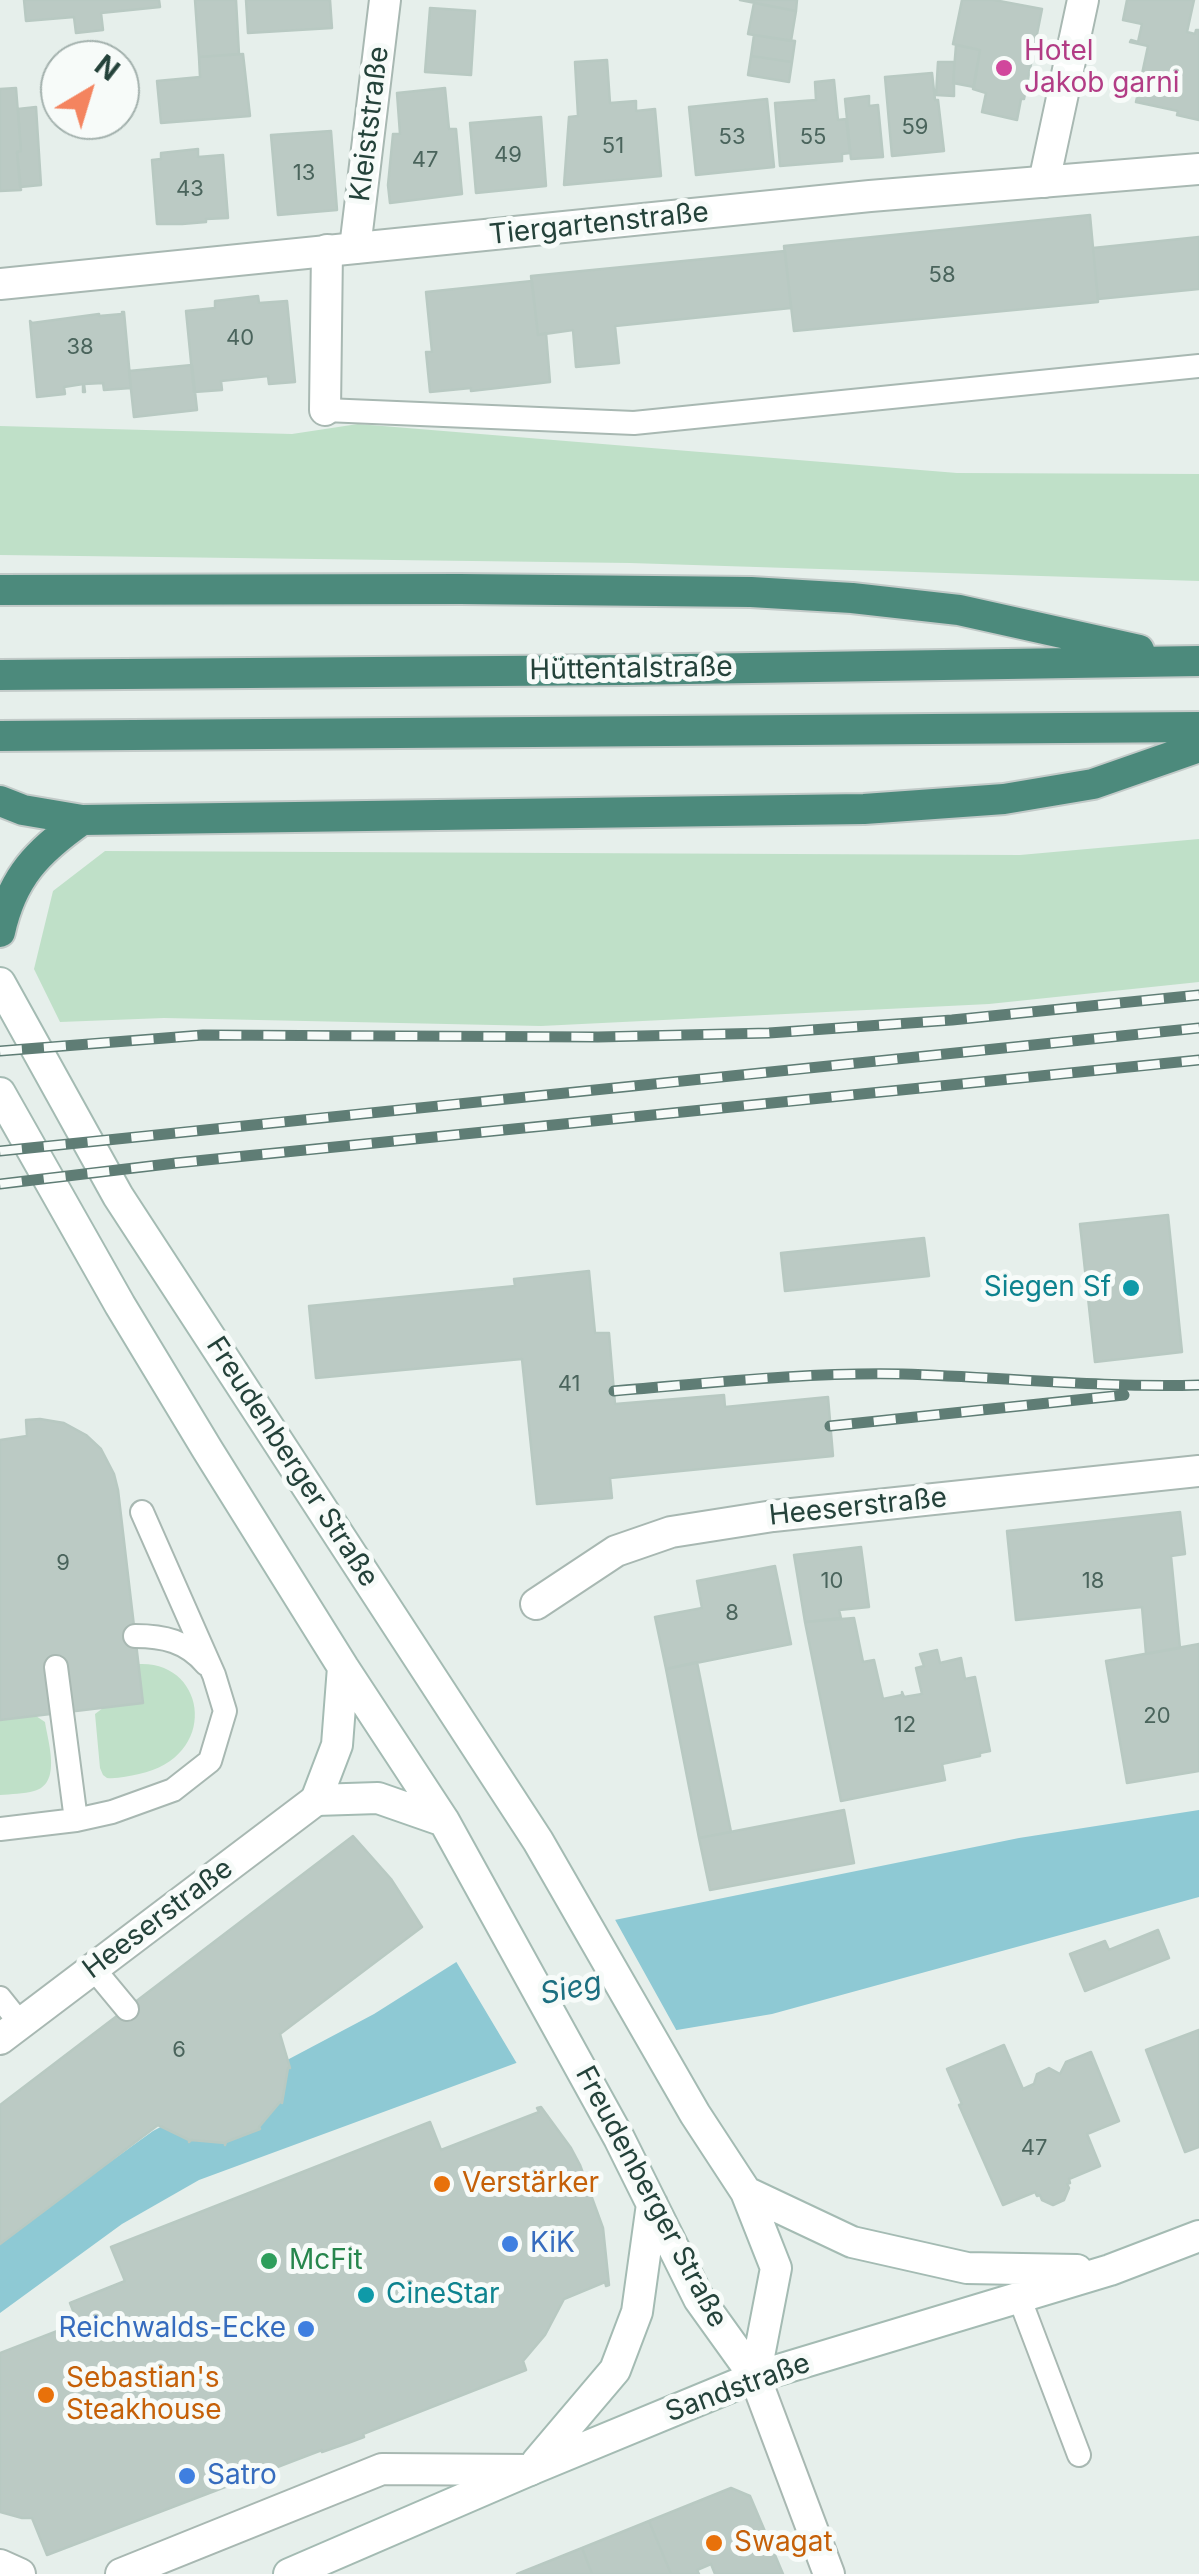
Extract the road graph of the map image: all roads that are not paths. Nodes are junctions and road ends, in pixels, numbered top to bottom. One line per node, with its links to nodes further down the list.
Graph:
1 (385, 0): 5 (main road, Kleiststraße)
2 (1083, 0): 4 (main road)
3 (1199, 169): 4 (main road, Tiergartenstraße)
4 (1044, 182): 5 (main road, Tiergartenstraße)
5 (341, 249): 6 (main road, Tiergartenstraße); 8 (main road, Kleiststraße)
6 (0, 284)
7 (1199, 366): 8 (lane)
8 (325, 410)
9 (0, 590): 10 (highway)
10 (1193, 661): 11 (highway, Hüttentalstraße)
11 (0, 674)
12 (1199, 727): 13 (highway)
13 (0, 736)
14 (1199, 746): 16 (highway)
15 (0, 800): 16 (highway)
16 (82, 820): 17 (highway)
17 (0, 932)
18 (0, 982): 35 (main road, Freudenberger Straße)
19 (0, 1093): 25 (main road, Freudenberger Straße)
20 (1199, 1471): 22 (main road, Heeserstraße)
21 (142, 1512): 26 (lane)
22 (536, 1604)
23 (135, 1636): 26 (lane)
24 (56, 1667): 28 (lane)
25 (343, 1667): 27 (main road); 29 (main road, Freudenberger Straße)
26 (214, 1675): 28 (lane)
27 (316, 1800): 29 (main road); 31 (main road, Heeserstraße)
28 (76, 1820): 30 (lane)
29 (444, 1821): 36 (main road, Freudenberger Straße)
30 (0, 1829)
31 (93, 1968): 33 (lane); 34 (main road, Heeserstraße)
32 (0, 1998): 34 (lane)
33 (127, 2009)
34 (10, 2031)
35 (746, 2192): 38 (main road); 40 (main road, Freudenberger Straße)
36 (652, 2204): 40 (main road, Freudenberger Straße); 42 (main road)
37 (1199, 2236): 38 (main road, Sandstraße)
38 (1110, 2270): 39 (main road, Sandstraße)
39 (1019, 2297): 40 (main road, Sandstraße); 41 (lane)
40 (755, 2376): 42 (main road, Sandstraße); 47 (main road)
41 (1079, 2455)
42 (530, 2470): 45 (main road); 46 (main road, Sandstraße)
43 (0, 2565): 44 (main road)
44 (20, 2574)
45 (121, 2574)
46 (289, 2574)
47 (828, 2574)

